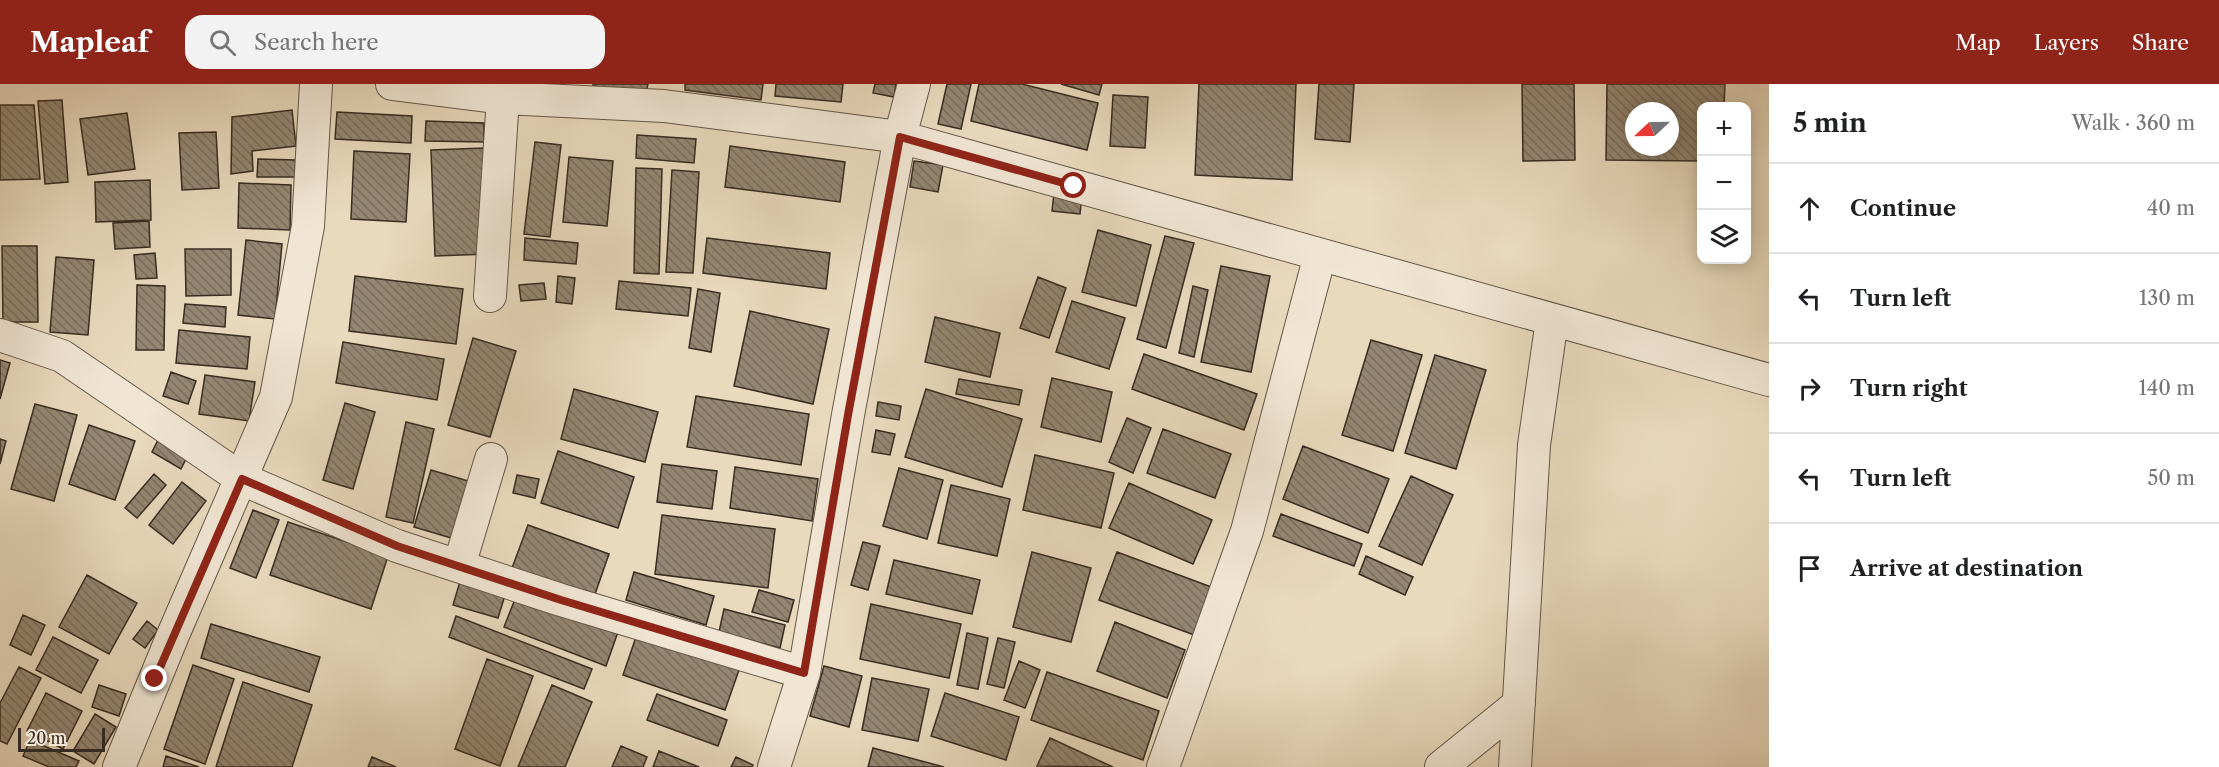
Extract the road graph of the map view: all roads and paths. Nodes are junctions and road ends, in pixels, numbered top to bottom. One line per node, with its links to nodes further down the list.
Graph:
1 (316, 84): 13 (street)
2 (392, 84): 5 (street)
3 (915, 84): 6 (street)
4 (667, 95): 5 (street); 6 (street)
5 (503, 98): 8 (street)
6 (900, 137): 7 (street); 15 (street)
7 (1320, 255): 9 (street); 19 (street)
8 (490, 296)
9 (1552, 320): 11 (street); 16 (street)
10 (0, 335): 13 (street)
11 (1769, 380)
12 (491, 459): 14 (street)
13 (242, 479): 14 (street); 17 (street)
14 (459, 567): 15 (street)
15 (804, 673): 18 (street)
16 (1519, 704): 20 (street); 21 (street)
17 (119, 767)
18 (774, 767)
19 (1163, 767)
20 (1441, 767)
21 (1515, 767)

